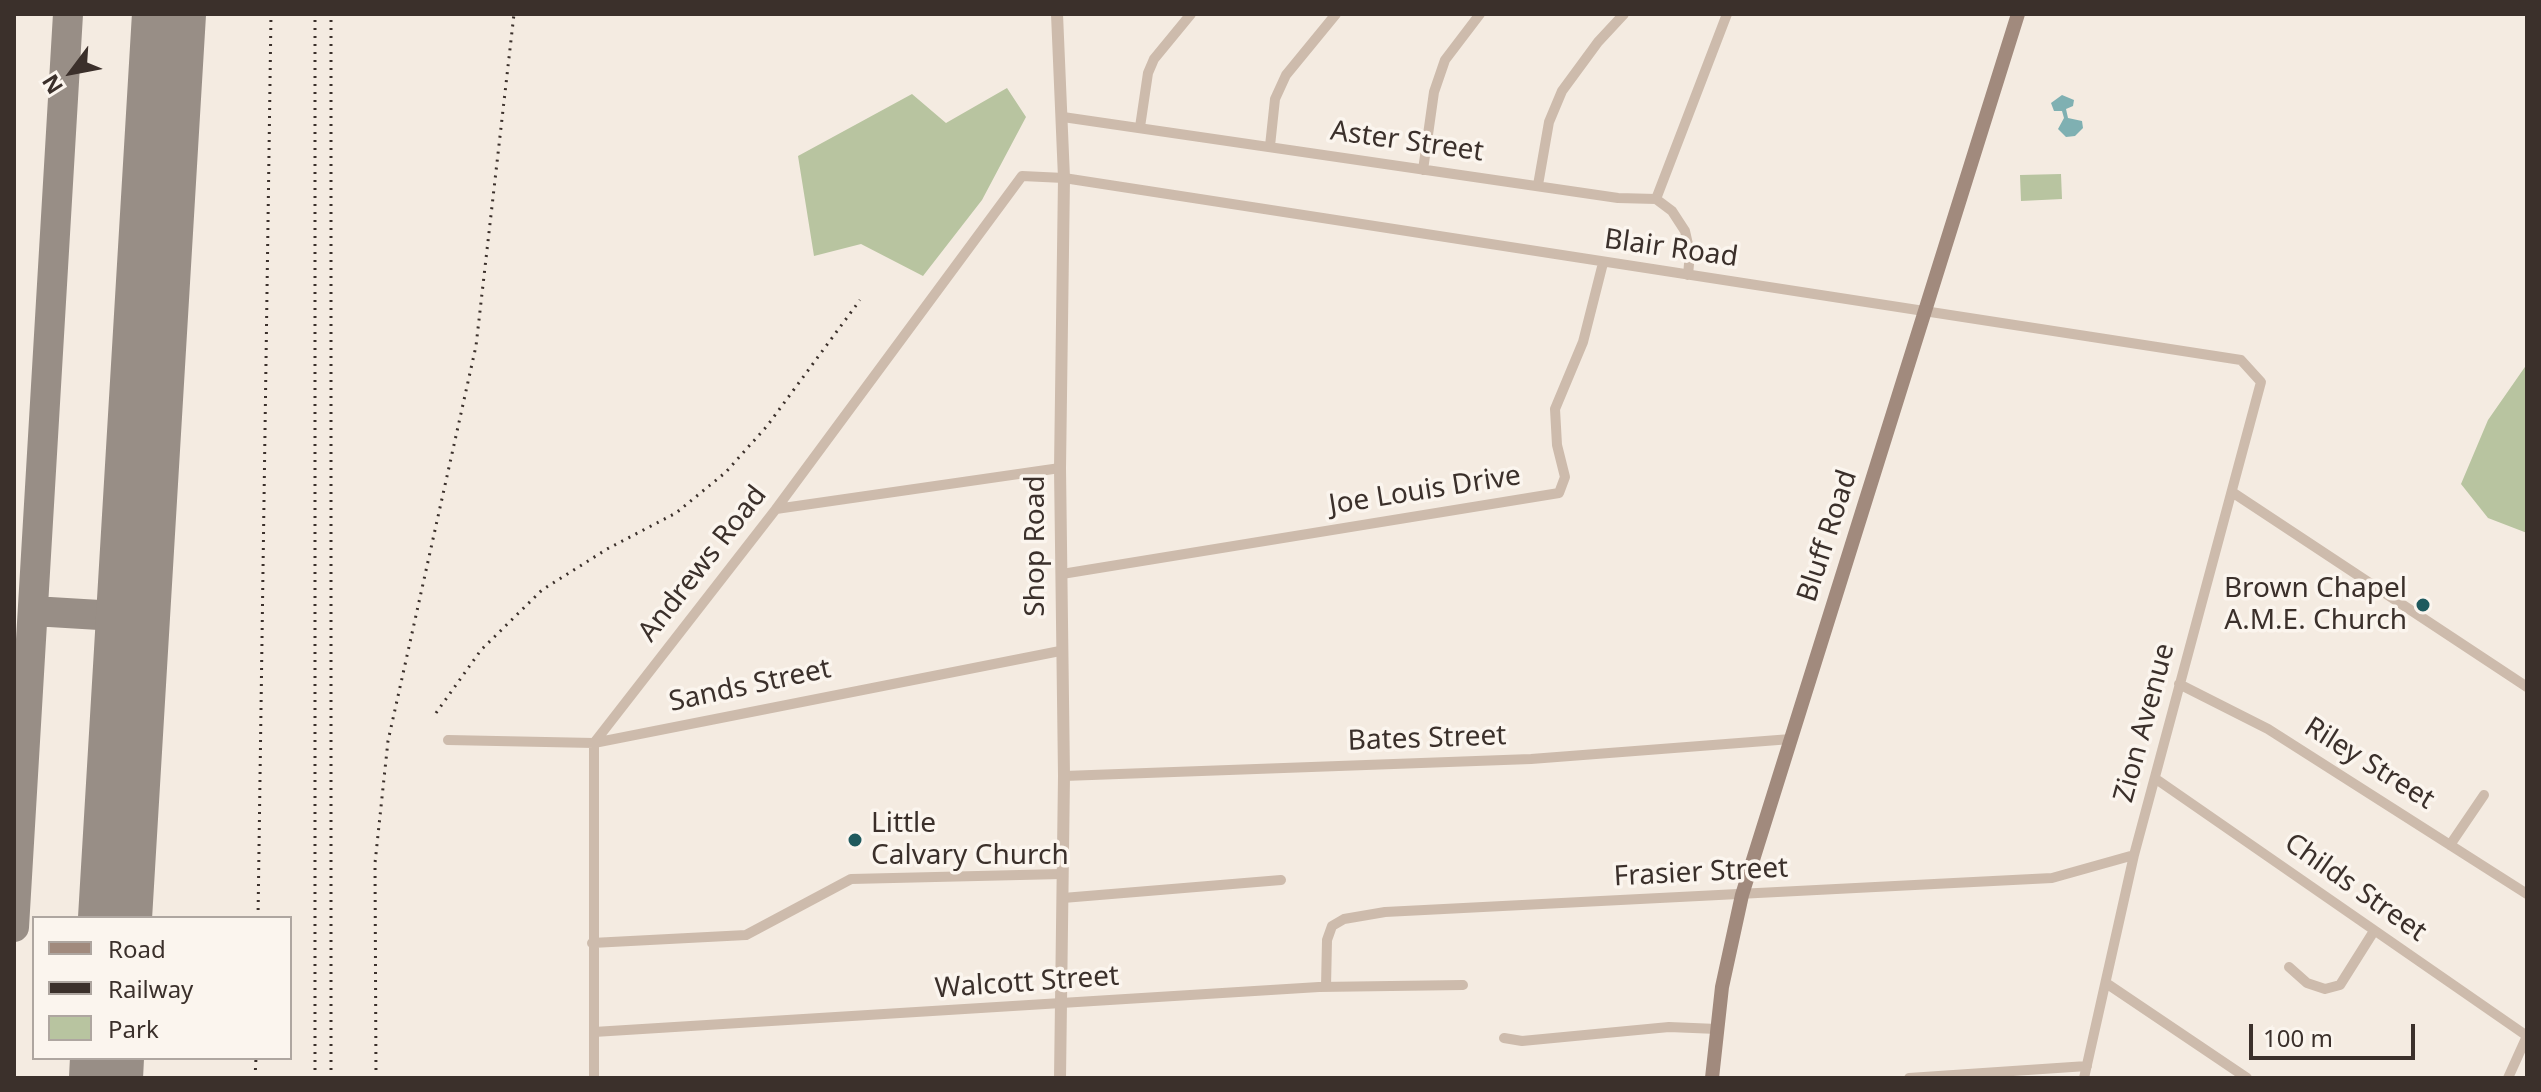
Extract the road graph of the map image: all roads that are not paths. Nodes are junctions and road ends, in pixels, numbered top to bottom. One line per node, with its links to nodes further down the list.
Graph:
1 (1057, 14): 8 (street, Shop Road)
2 (1191, 14): 9 (street)
3 (1336, 14): 10 (street)
4 (1480, 14): 11 (street)
5 (1624, 14): 13 (street)
6 (1727, 14): 14 (street)
7 (2018, 14): 17 (main road, Bluff Road)
8 (1063, 117): 9 (street, Aster Street); 12 (street, Shop Road)
9 (1140, 127): 10 (street, Aster Street)
10 (1270, 146): 11 (street, Aster Street)
11 (1423, 170): 13 (street, Aster Street)
12 (1064, 178): 15 (street, Blair Road); 19 (street, Shop Road); 21 (street, Andrews Road)
13 (1538, 185): 14 (street, Aster Street)
14 (1656, 199): 16 (street)
15 (1603, 263): 16 (street, Blair Road); 22 (street, Joe Louis Drive)
16 (1688, 275): 17 (street, Blair Road)
17 (1927, 312): 18 (street, Blair Road); 26 (main road, Bluff Road)
18 (2261, 382): 20 (street, Zion Avenue)
19 (1060, 468): 21 (street); 22 (street, Shop Road)
20 (2232, 492): 24 (street, Zion Avenue); 25 (street)
21 (776, 509): 28 (street, Andrews Road)
22 (1062, 574): 23 (street, Shop Road)
23 (1060, 651): 28 (street, Sands Street); 29 (street, Shop Road)
24 (2179, 684): 30 (street, Zion Avenue); 32 (street, Riley Street)
25 (2527, 687)
26 (1791, 739): 29 (street, Bates Street); 37 (main road, Bluff Road)
27 (448, 740): 28 (street, Sands Street)
28 (594, 743): 40 (street)
29 (1064, 776): 34 (street, Shop Road)
30 (2156, 779): 33 (street, Zion Avenue); 39 (street, Childs Street)
31 (2484, 795): 32 (street)
32 (2450, 845): 36 (street, Riley Street)
33 (2134, 855): 37 (street, Frasier Street); 42 (street, Zion Avenue)
34 (1062, 874): 38 (street, Shop Road); 40 (street)
35 (1281, 880): 38 (street)
36 (2527, 894)
37 (1742, 895): 44 (street, Frasier Street); 46 (main road, Bluff Road)
38 (1063, 898): 45 (street, Shop Road)
39 (2374, 931): 41 (street); 48 (street, Childs Street)
40 (592, 943): 47 (street)
41 (2289, 967)
42 (2106, 983): 50 (street, Zion Avenue); 55 (street)
43 (1463, 985): 44 (street, Walcott Street)
44 (1326, 987): 45 (street, Walcott Street)
45 (1062, 1006): 47 (street, Walcott Street); 52 (street, Shop Road)
46 (1717, 1029): 49 (street); 53 (main road, Bluff Road)
47 (594, 1032): 51 (street)
48 (2527, 1036): 56 (street)
49 (1504, 1038)
50 (2085, 1072): 54 (street)
51 (594, 1078)
52 (1060, 1078)
53 (1712, 1078)
54 (1909, 1078)
55 (2247, 1078)
56 (2508, 1078)

